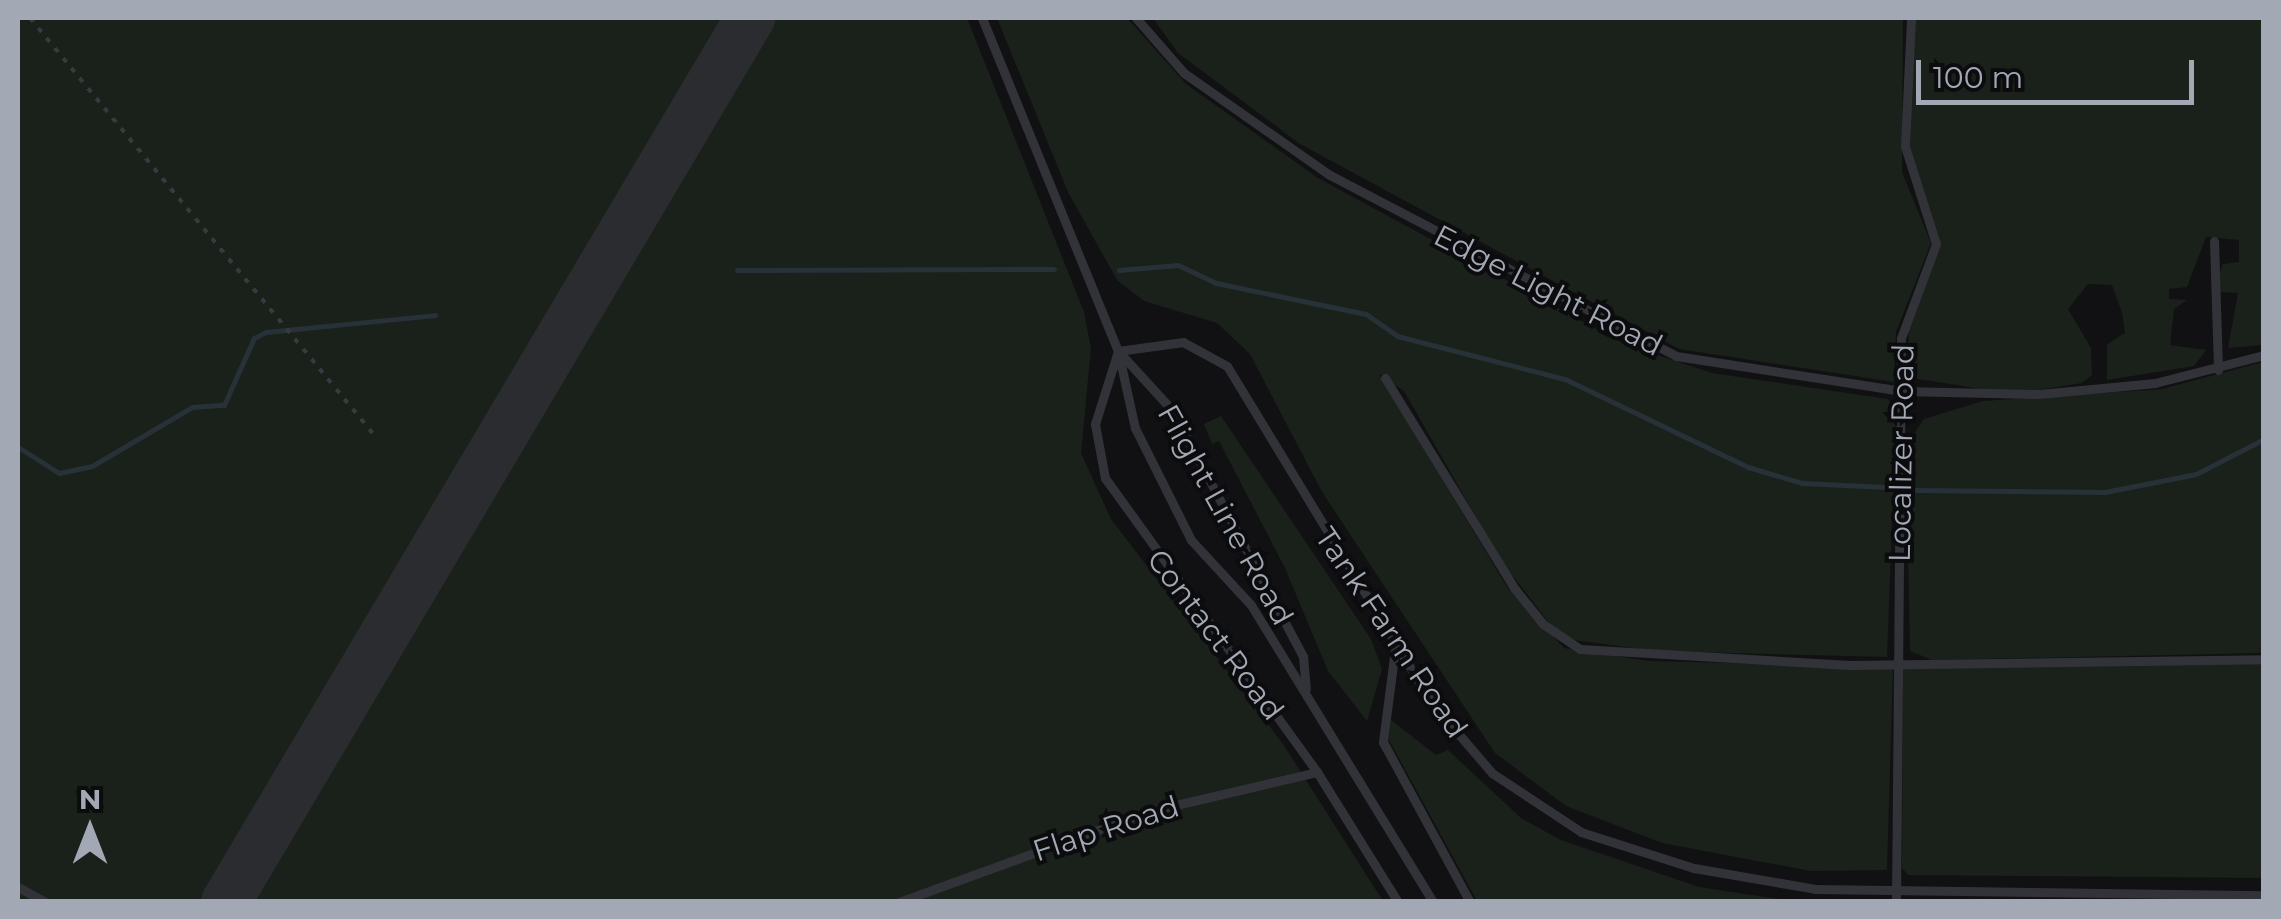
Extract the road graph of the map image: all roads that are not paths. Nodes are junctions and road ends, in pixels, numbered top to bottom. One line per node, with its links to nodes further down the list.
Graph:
1 (982, 18): 5 (lane, Flight Line Road)
2 (1136, 18): 9 (lane, Edge Light Road)
3 (1911, 18): 9 (lane, Localizer Road)
4 (2214, 241): 7 (lane)
5 (1118, 352): 10 (lane, Tank Farm Road); 13 (lane, Flight Line Road); 13 (lane, Flight Line Road); 14 (lane, Contact Road)
6 (2264, 356): 7 (lane, Edge Light Road)
7 (2218, 370): 9 (lane, Edge Light Road)
8 (1385, 378): 12 (lane)
9 (1902, 391): 12 (lane, Localizer Road)
10 (1396, 648): 17 (lane, Tank Farm Road); 22 (lane)
11 (2264, 659): 12 (lane)
12 (1899, 663): 17 (lane, Localizer Road)
13 (1306, 692): 21 (lane, Flight Line Road)
14 (1317, 772): 19 (lane, Flap Road); 20 (lane, Contact Road)
15 (18, 887): 18 (lane)
16 (2264, 895): 17 (lane, Tank Farm Road)
17 (1897, 898)
18 (45, 902)
19 (899, 902)
20 (1398, 902)
21 (1434, 902)
22 (1470, 902)

